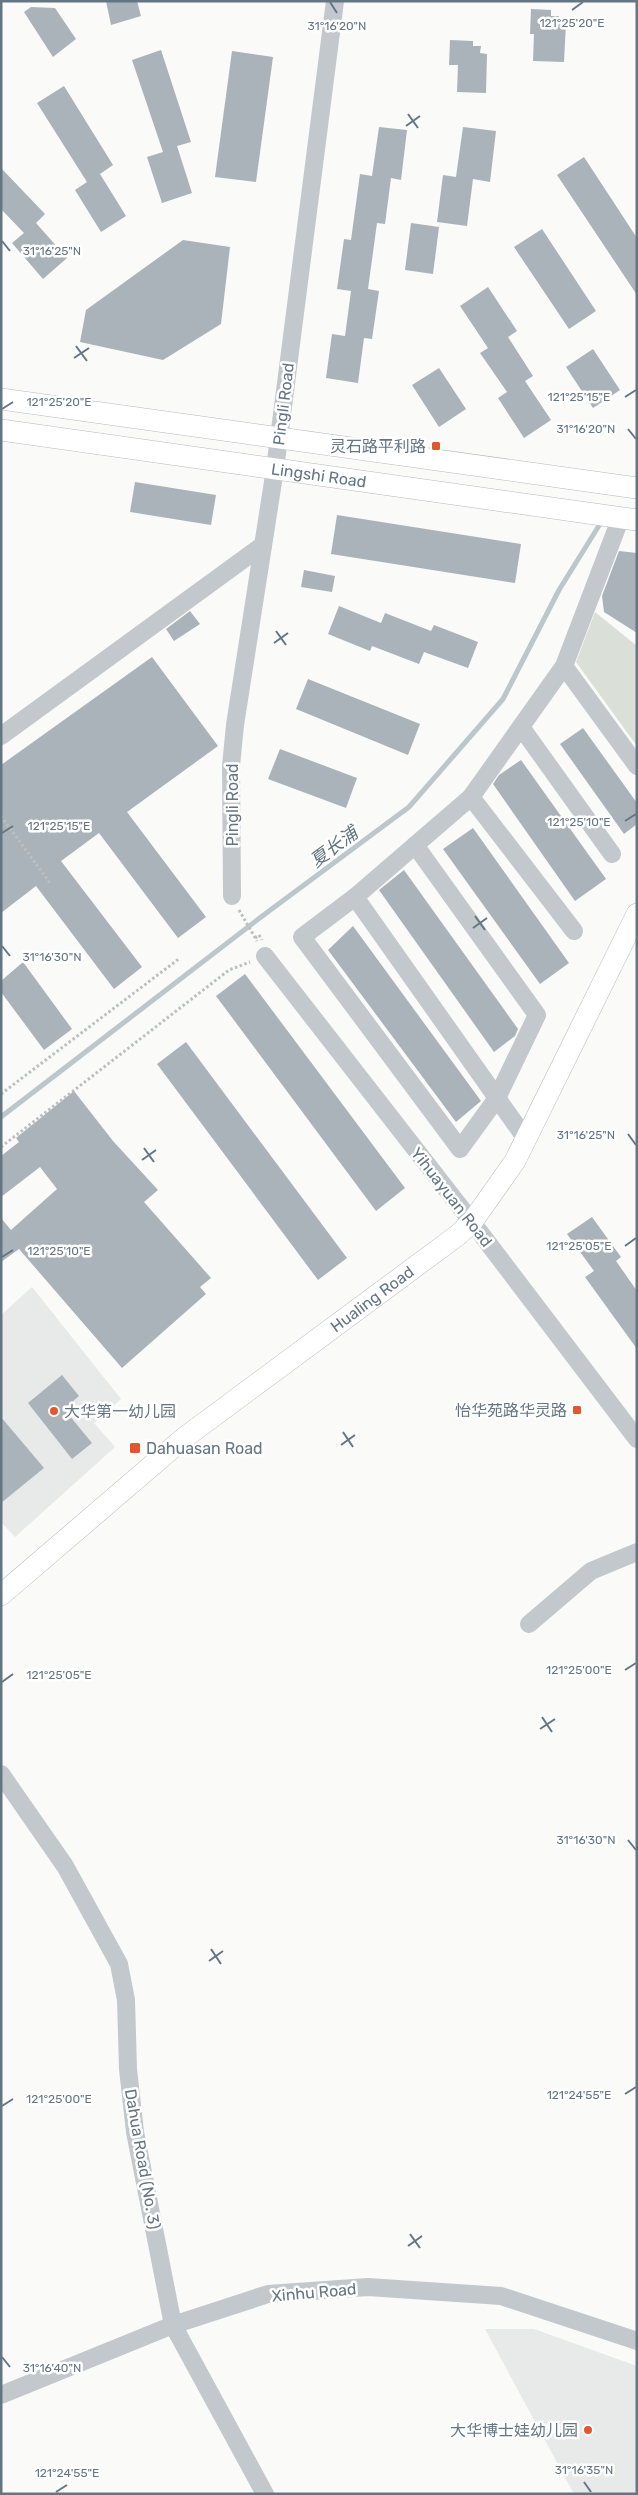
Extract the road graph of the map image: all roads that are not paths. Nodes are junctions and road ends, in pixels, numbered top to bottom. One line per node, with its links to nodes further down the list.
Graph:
1 (335, 1): 4 (street, Pingli Road)
2 (1, 399): 4 (main road, Lingshi Road)
3 (1, 430): 5 (main road, Lingshi Road)
4 (279, 438): 5 (street, Pingli Road); 6 (main road, Lingshi Road)
5 (275, 469): 7 (main road, Lingshi Road); 8 (street, Pingli Road)
6 (637, 488)
7 (629, 518): 9 (street)
8 (263, 545): 11 (street); 16 (street, Pingli Road)
9 (564, 666): 10 (street); 12 (street)
10 (521, 727): 13 (street); 15 (street)
11 (1, 736)
12 (637, 766)
13 (471, 797): 14 (street); 19 (street)
14 (415, 845): 17 (street); 21 (street)
15 (612, 854)
16 (232, 896)
17 (354, 897): 21 (street); 21 (street)
18 (637, 914): 22 (main road, Hualing Road)
19 (574, 931)
20 (265, 956): 23 (street, Yihuayuan Road)
21 (497, 1098): 22 (street)
22 (526, 1139): 23 (main road, Hualing Road)
23 (472, 1222): 24 (street, Yihuayuan Road); 26 (main road, Hualing Road)
24 (637, 1439)
25 (637, 1552): 27 (street)
26 (1, 1595)
27 (528, 1624)
28 (1, 1774): 29 (street, Dahua Road (No. 3))
29 (173, 2324): 30 (street, Xinhu Road); 31 (street, Xinhu Road); 32 (street, Dahua Road (No. 3))
30 (637, 2342)
31 (1, 2395)
32 (265, 2494)

